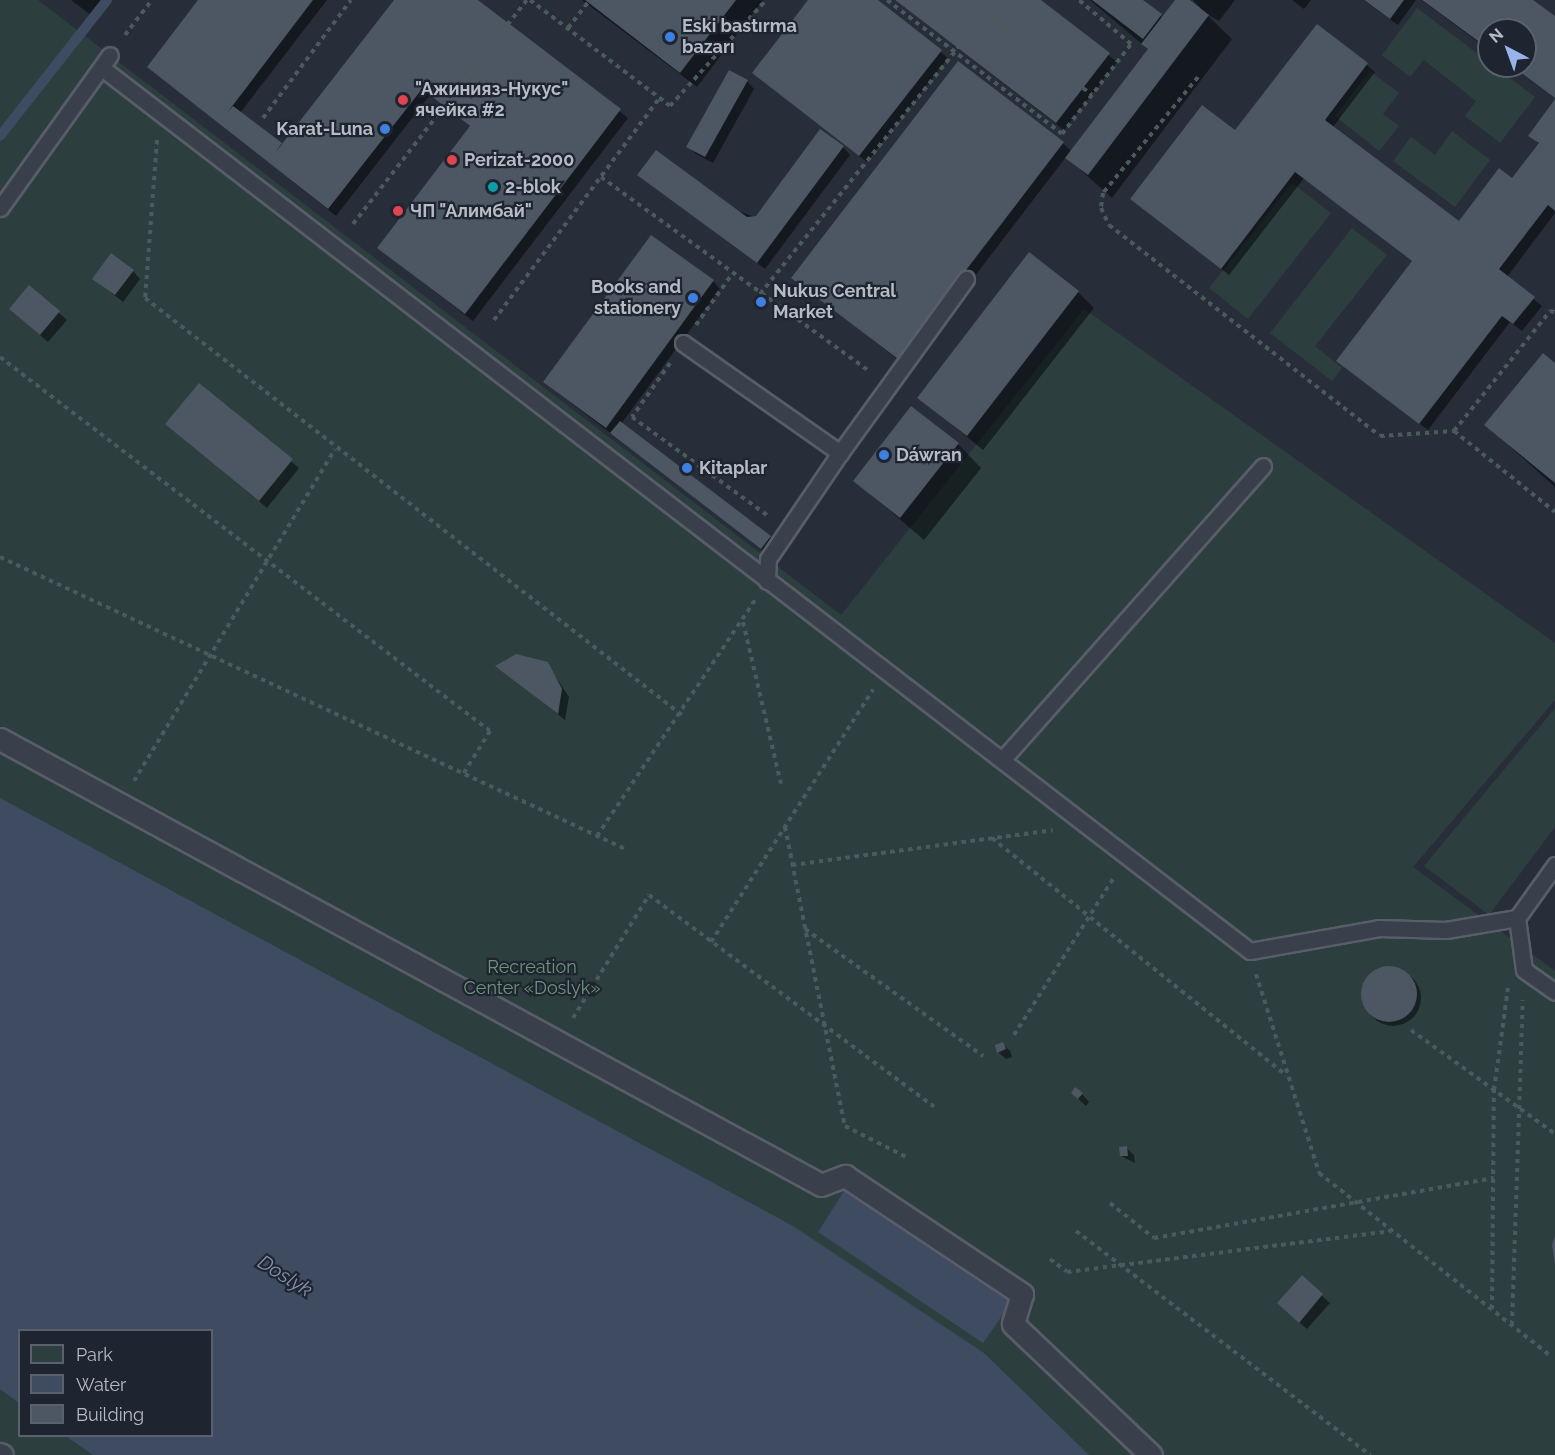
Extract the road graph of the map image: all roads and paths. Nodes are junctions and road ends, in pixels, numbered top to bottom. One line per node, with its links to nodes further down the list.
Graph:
1 (152, 0): 11 (path)
2 (351, 0): 16 (path)
3 (529, 0): 9 (path); 19 (path)
4 (766, 0): 14 (path)
5 (887, 0): 10 (path)
6 (969, 0): 13 (path)
7 (1079, 0): 13 (path)
8 (588, 2): 9 (path)
9 (568, 28): 14 (path)
10 (956, 50): 13 (path); 22 (path)
11 (106, 62): 15 (lane); 18 (lane)
12 (1198, 77): 28 (path)
13 (1092, 95)
14 (659, 99): 17 (path)
15 (160, 112): 29 (path); 36 (lane)
16 (263, 118)
17 (601, 177): 20 (path); 24 (path)
18 (0, 208)
19 (353, 224)
20 (732, 274): 22 (path); 25 (path)
21 (966, 279): 27 (lane)
22 (760, 294): 27 (path)
23 (1555, 312): 28 (path)
24 (494, 320)
25 (683, 343): 30 (lane); 33 (path)
26 (0, 357): 35 (path)
27 (888, 384): 30 (lane)
28 (1454, 431): 32 (path)
29 (335, 449): 35 (path); 40 (path)
30 (840, 453): 33 (lane)
31 (1263, 466): 42 (lane)
32 (1555, 512)
33 (788, 530): 36 (lane)
34 (0, 557): 38 (path)
35 (264, 562): 38 (path); 43 (path)
36 (767, 580): 37 (path); 39 (lane)
37 (743, 622): 40 (path); 44 (path)
38 (209, 655): 43 (path); 45 (path)
39 (885, 670): 42 (lane); 47 (path)
40 (682, 715): 48 (path)
41 (0, 739): 45 (street)
42 (1002, 760): 46 (lane)
43 (462, 776): 48 (path)
44 (781, 784)
45 (120, 805): 64 (street)
46 (1087, 826): 49 (path); 51 (lane)
47 (785, 827): 52 (path); 57 (path)
48 (597, 836): 50 (path)
49 (992, 838): 52 (path); 54 (path)
50 (626, 849)
51 (1127, 856): 54 (path); 58 (lane)
52 (792, 865): 56 (path)
53 (1555, 865): 55 (lane)
54 (1089, 917): 63 (path); 66 (path)
55 (1517, 918): 58 (lane); 59 (lane)
56 (805, 928): 61 (path); 65 (path)
57 (711, 942): 61 (path); 64 (path)
58 (1250, 951): 66 (path)
59 (1517, 973): 60 (lane); 67 (path); 69 (path)
60 (1555, 992)
61 (825, 1027): 68 (path); 71 (path)
62 (1410, 1030): 67 (path)
63 (1014, 1035)
64 (560, 1039): 82 (street)
65 (983, 1056)
66 (1286, 1075): 74 (path)
67 (1494, 1090): 69 (path); 72 (path)
68 (934, 1107)
69 (1520, 1109): 70 (path); 80 (path)
70 (1555, 1134)
71 (908, 1158)
72 (1494, 1178): 74 (path); 79 (path)
73 (1110, 1203): 74 (path)
74 (1358, 1205): 76 (path)
75 (1076, 1230): 78 (path)
76 (1391, 1230): 78 (path); 79 (path)
77 (1050, 1259): 78 (path)
78 (1125, 1266): 83 (path)
79 (1492, 1310): 80 (path)
80 (1512, 1326): 81 (path)
81 (1552, 1357)
82 (1151, 1455)
83 (1370, 1455)

